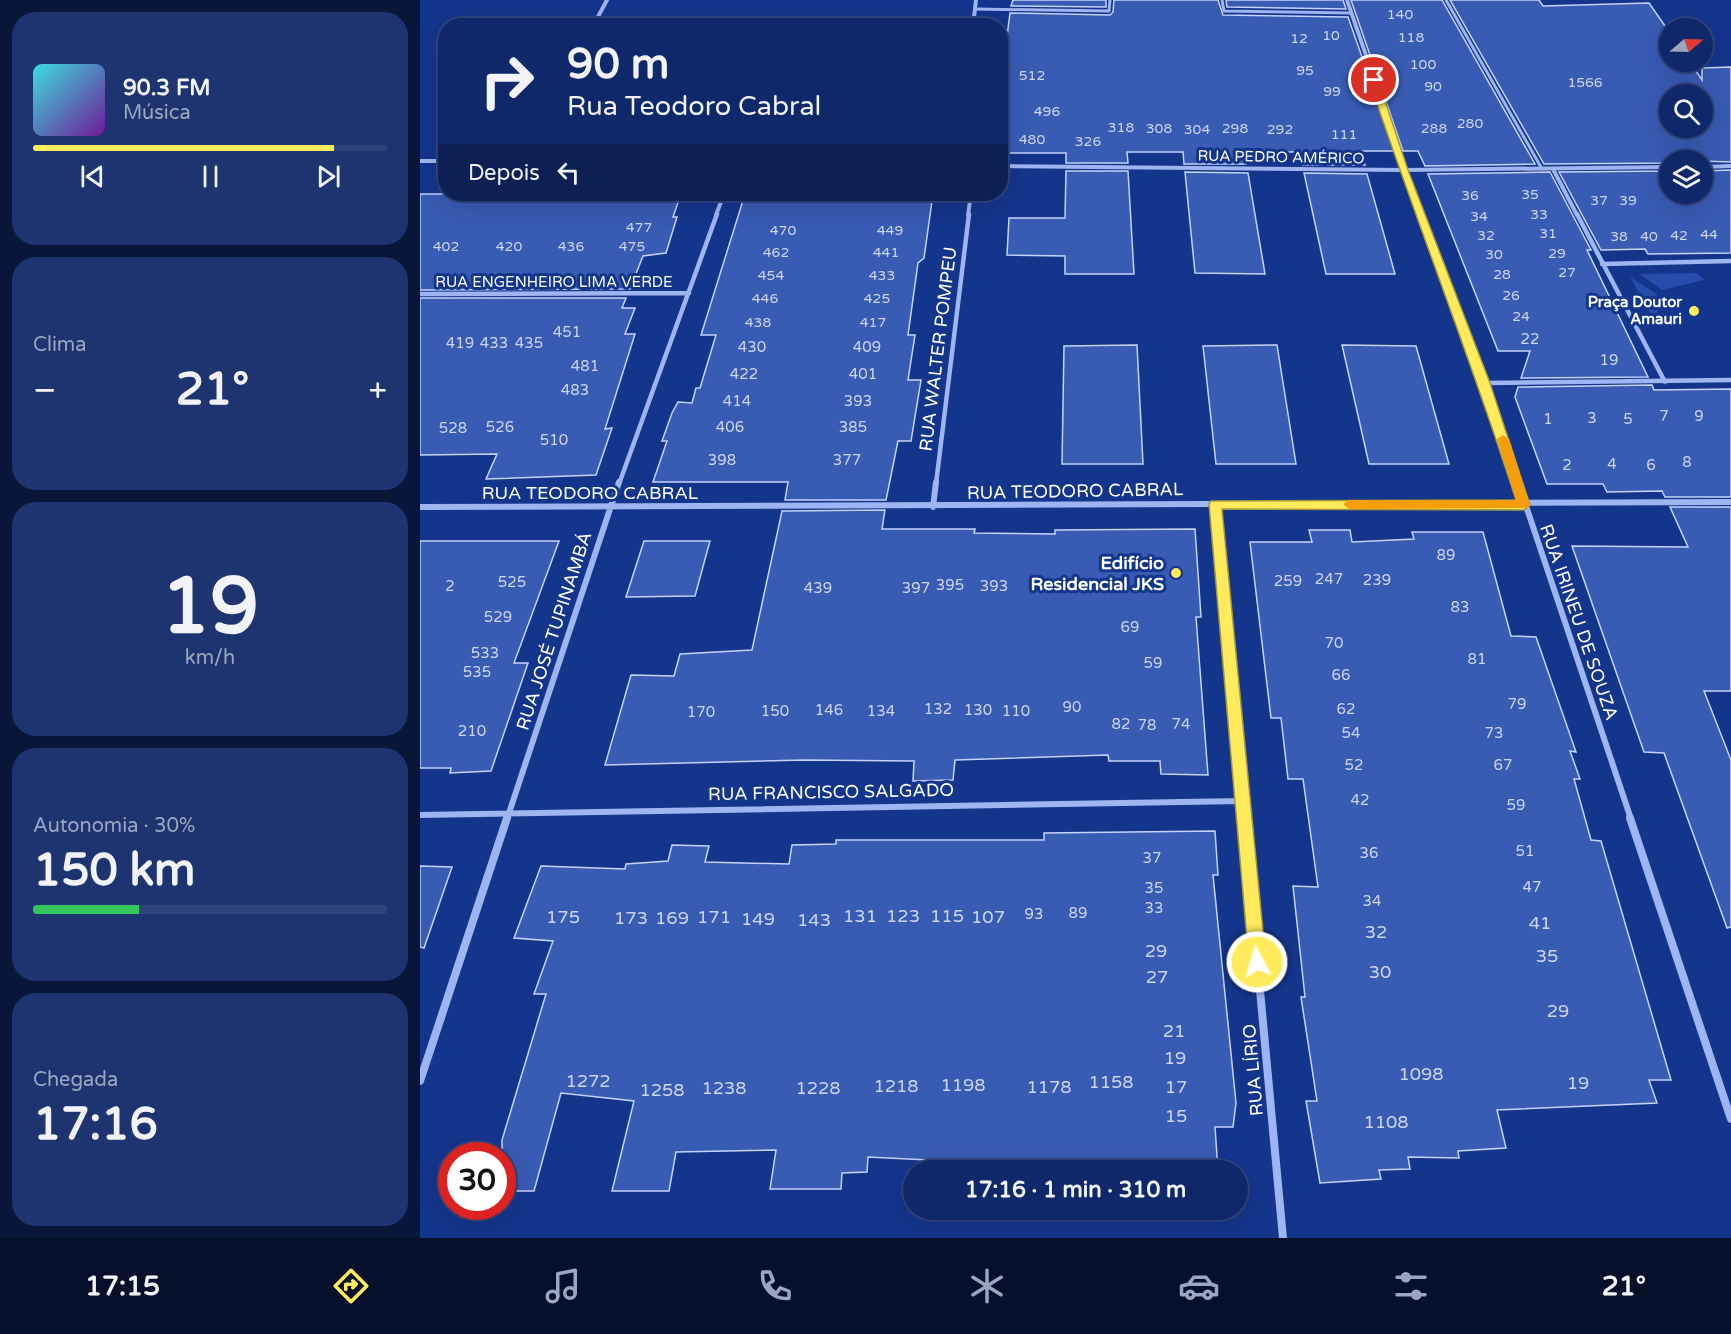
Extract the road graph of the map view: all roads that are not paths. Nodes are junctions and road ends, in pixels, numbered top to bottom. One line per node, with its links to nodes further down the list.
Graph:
1 (607, 0): 9 (street)
2 (976, 0): 7 (street)
3 (1110, 0): 7 (lane)
4 (1222, 0): 8 (lane)
5 (1347, 0): 8 (street, RUA IRINEU DE SOUZA)
6 (1446, 0): 17 (lane)
7 (975, 9): 10 (street)
8 (1351, 13): 19 (street, RUA IRINEU DE SOUZA)
9 (597, 18)
10 (974, 18)
11 (420, 161): 12 (street)
12 (438, 161)
13 (1008, 166): 19 (street, RUA PEDRO AMÉRICO)
14 (1731, 166): 16 (street)
15 (1659, 167): 18 (street, RUA PEDRO AMÉRICO)
16 (1713, 167)
17 (1542, 169): 18 (street, RUA PEDRO AMÉRICO); 19 (street, RUA PEDRO AMÉRICO)
18 (1553, 169): 23 (street)
19 (1404, 170): 28 (street, RUA IRINEU DE SOUZA)
20 (722, 201): 24 (street, RUA JOSÉ TUPINAMBÁ)
21 (970, 201): 33 (street, RUA WALTER POMPEU)
22 (1731, 261): 23 (street)
23 (1602, 264): 27 (street)
24 (689, 293): 25 (street, RUA ENGENHEIRO LIMA VERDE); 34 (street, RUA JOSÉ TUPINAMBÁ)
25 (420, 294)
26 (1731, 380): 27 (street)
27 (1665, 382): 28 (street)
28 (1485, 383): 31 (street, RUA IRINEU DE SOUZA)
29 (1731, 502): 31 (street, RUA TEODORO CABRAL)
30 (1215, 504): 31 (street, RUA TEODORO CABRAL); 33 (street, RUA TEODORO CABRAL); 35 (street, RUA LÍRIO)
31 (1524, 505): 39 (street, RUA IRINEU DE SOUZA)
32 (420, 507): 34 (street, RUA TEODORO CABRAL)
33 (933, 507): 34 (street, RUA TEODORO CABRAL)
34 (610, 508): 36 (street, RUA JOSÉ TUPINAMBÁ)
35 (1242, 801): 36 (street, RUA FRANCISCO SALGADO); 40 (street, RUA LÍRIO)
36 (510, 813): 37 (street, RUA FRANCISCO SALGADO); 38 (street, RUA JOSÉ TUPINAMBÁ)
37 (420, 814)
38 (420, 1081)
39 (1731, 1119)
40 (1283, 1238)

